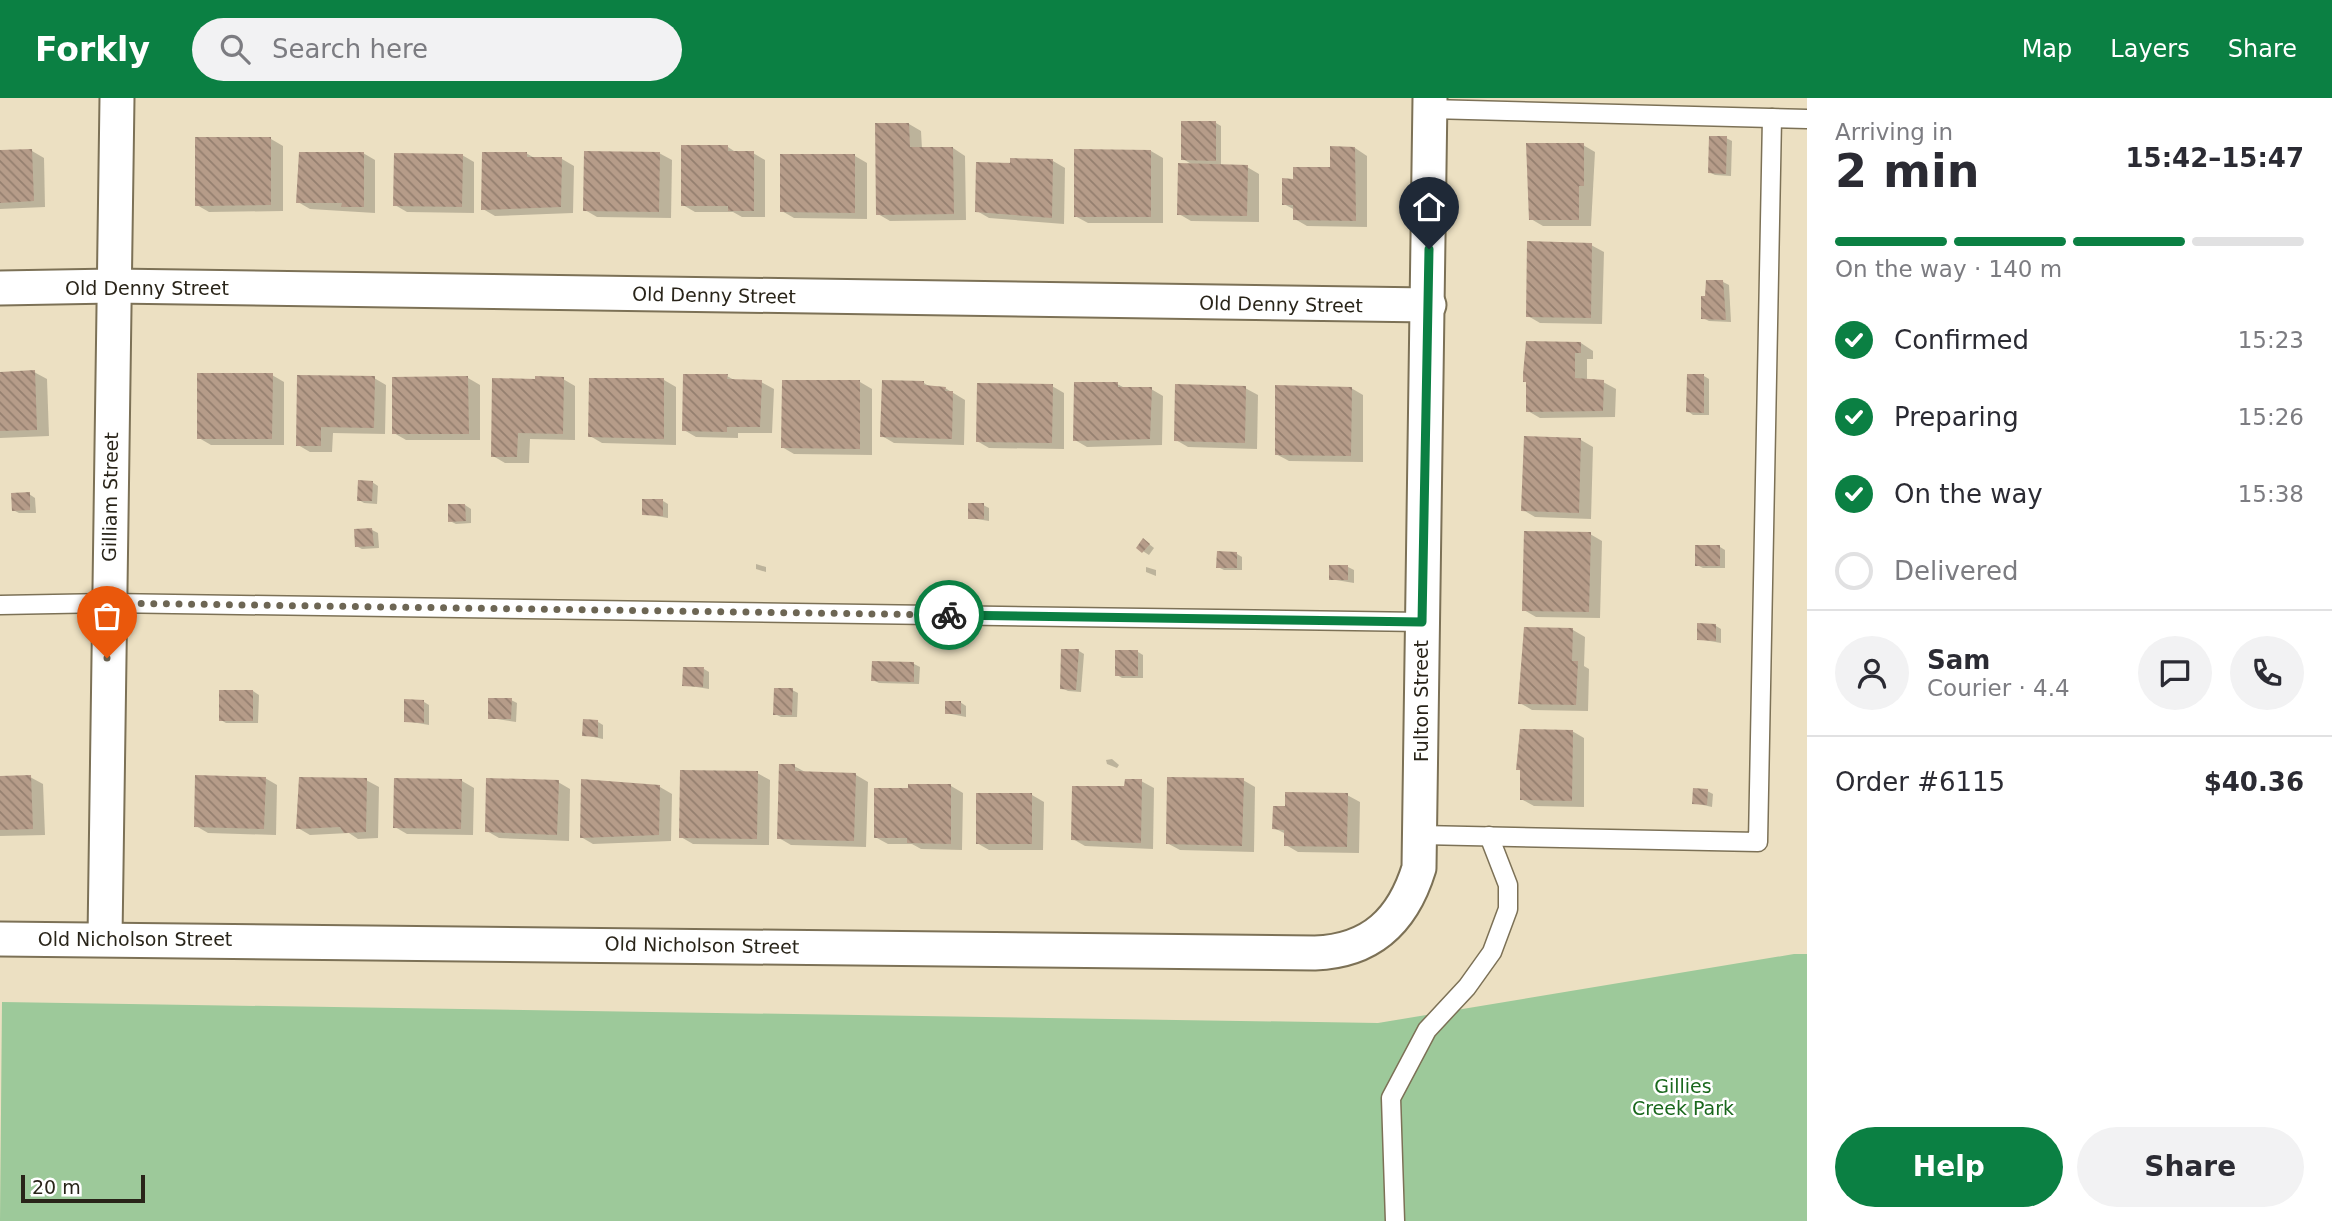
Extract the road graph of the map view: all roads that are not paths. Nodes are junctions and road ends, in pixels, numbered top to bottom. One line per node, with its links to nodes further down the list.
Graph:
1 (117, 98): 5 (street, Gilliam Street)
2 (1430, 104): 3 (lane); 7 (street, Fulton Street)
3 (1772, 118): 4 (lane); 12 (lane)
4 (1807, 119)
5 (113, 286): 6 (street, Old Denny Street); 7 (street, Old Denny Street); 8 (street, Gilliam Street)
6 (0, 288)
7 (1429, 305): 10 (street, Fulton Street)
8 (108, 603): 9 (lane); 10 (lane); 14 (street, Gilliam Street)
9 (0, 605)
10 (1422, 622): 11 (street, Fulton Street)
11 (1421, 835): 12 (lane); 13 (street, Fulton Street)
12 (1489, 836): 16 (lane)
13 (1394, 920): 14 (street, Old Nicholson Street)
14 (105, 938): 15 (street, Old Nicholson Street)
15 (0, 939)
16 (1395, 1221)

